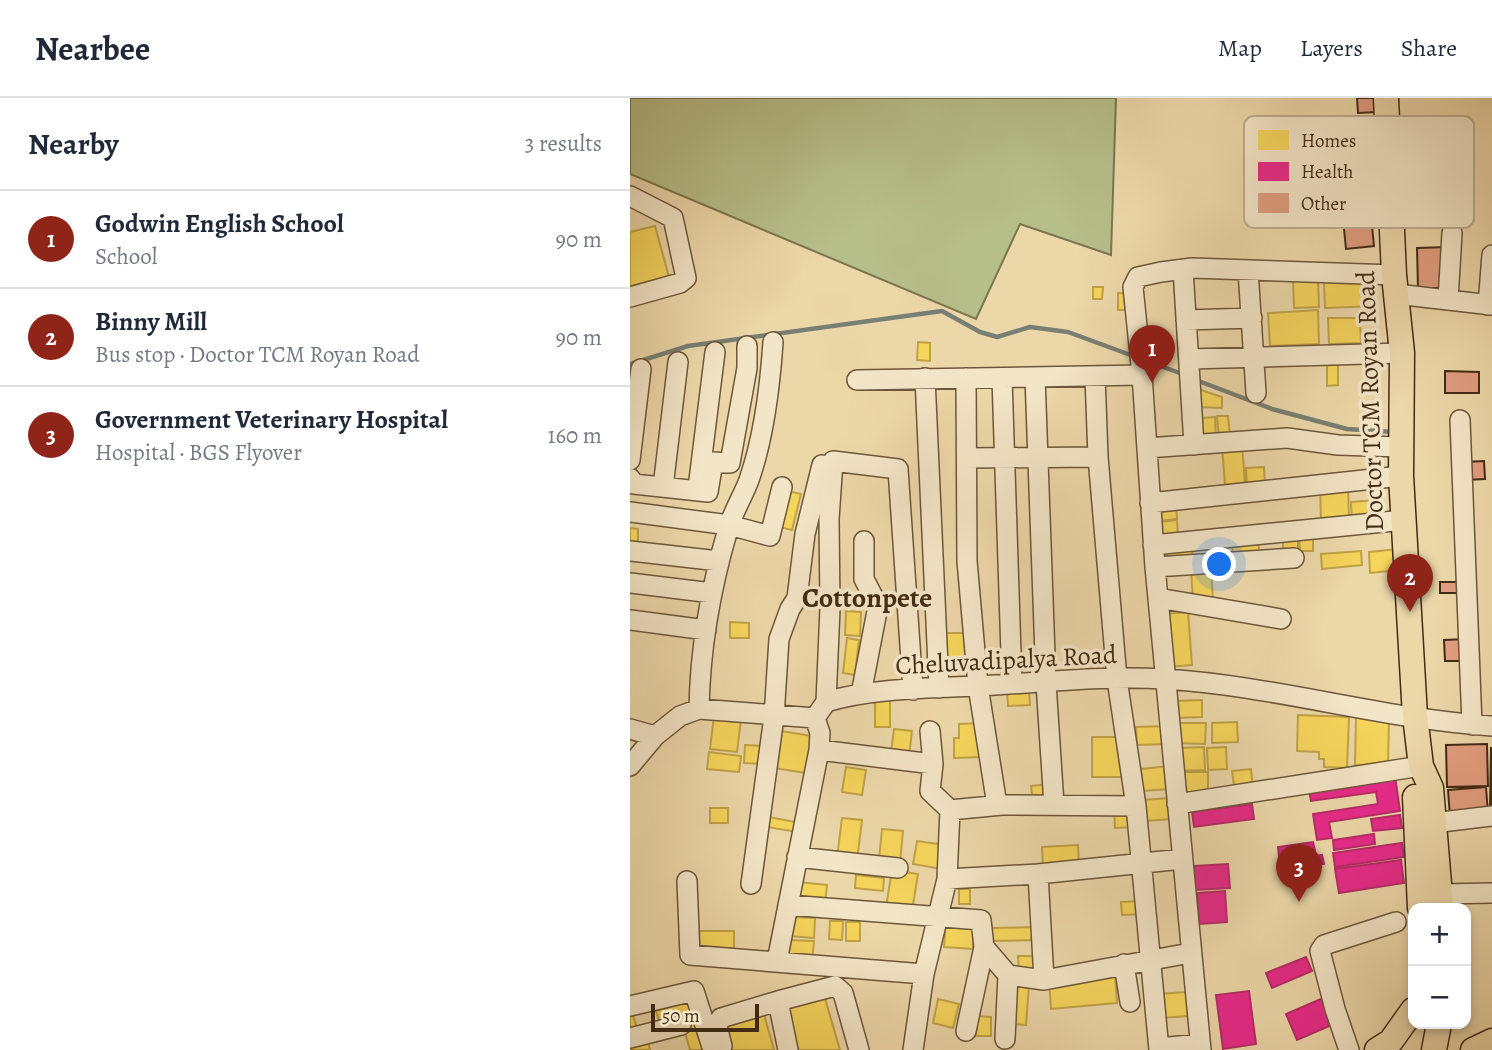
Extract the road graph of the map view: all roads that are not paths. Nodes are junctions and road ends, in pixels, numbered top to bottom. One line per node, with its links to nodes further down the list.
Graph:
1 (1386, 98): 2 (main road, Doctor TCM Royan Road)
2 (1387, 116)
3 (630, 196): 10 (street)
4 (1392, 228): 9 (main road, Doctor TCM Royan Road)
5 (1452, 233): 11 (street)
6 (1492, 255): 12 (street)
7 (1183, 269): 8 (street); 14 (street); 21 (street)
8 (1248, 270): 9 (street); 13 (street)
9 (1395, 284): 11 (street); 18 (main road, Doctor TCM Royan Road)
10 (630, 297)
11 (1448, 300): 12 (street)
12 (1490, 305)
13 (1252, 318): 14 (street); 19 (street)
14 (1186, 320): 23 (street)
15 (773, 342): 49 (street)
16 (747, 346): 45 (street)
17 (715, 352): 45 (street)
18 (1402, 353): 19 (street); 33 (main road, Doctor TCM Royan Road)
19 (1255, 357): 23 (street); 30 (street)
20 (678, 362): 43 (street)
21 (1141, 365): 24 (street); 34 (street)
22 (641, 369): 40 (street)
23 (1190, 371): 32 (street)
24 (1095, 376): 25 (street); 36 (street)
25 (1035, 377): 28 (street); 39 (street)
26 (925, 378): 27 (street); 29 (street); 67 (street)
27 (966, 378): 28 (street); 37 (street)
28 (1002, 378): 38 (street)
29 (857, 380)
30 (1256, 393)
31 (1460, 420): 74 (street)
32 (1194, 444): 33 (street); 34 (street)
33 (1401, 447): 41 (main road, Doctor TCM Royan Road)
34 (1147, 448): 46 (street)
35 (824, 457): 73 (street)
36 (1098, 457): 39 (street); 62 (street)
37 (967, 458): 38 (street); 66 (street)
38 (1004, 459): 39 (street); 65 (street)
39 (1038, 459): 64 (street)
40 (630, 460)
41 (1401, 476): 46 (street); 48 (main road, Doctor TCM Royan Road)
42 (630, 478): 43 (street)
43 (663, 487): 45 (street)
44 (782, 487): 49 (street)
45 (698, 491)
46 (1150, 503): 51 (street)
47 (630, 512): 49 (street)
48 (1404, 520): 51 (street); 72 (main road, Doctor TCM Royan Road)
49 (729, 525): 54 (street)
50 (864, 541): 69 (street)
51 (1153, 545): 55 (street)
52 (630, 551): 54 (street)
53 (1294, 558): 55 (street)
54 (719, 561): 57 (street)
55 (1155, 567): 58 (street)
56 (630, 583): 57 (street)
57 (712, 593): 61 (street)
58 (1158, 598): 59 (street); 63 (street)
59 (1281, 619)
60 (630, 620): 61 (street)
61 (706, 630): 70 (street)
62 (1117, 679): 63 (street, Cheluvadipalya Road); 64 (street, Cheluvadipalya Road); 86 (street)
63 (1165, 679): 72 (street, Cheluvadipalya Road); 83 (street)
64 (1046, 683): 65 (street, Cheluvadipalya Road); 85 (street)
65 (1012, 684): 66 (street, Cheluvadipalya Road)
66 (978, 686): 67 (street, Cheluvadipalya Road); 84 (street)
67 (939, 688): 68 (street, Cheluvadipalya Road)
68 (913, 690): 69 (street, Cheluvadipalya Road); 71 (street)
69 (862, 694): 71 (street, Cheluvadipalya Road)
70 (699, 709): 73 (street, Cheluvadipalya Road); 78 (street)
71 (820, 710): 73 (street, Cheluvadipalya Road); 79 (street)
72 (1416, 716): 74 (street, Cheluvadipalya Road); 82 (main road, Doctor TCM Royan Road)
73 (774, 717): 97 (street)
74 (1472, 725): 75 (street, Cheluvadipalya Road)
75 (1492, 726)
76 (630, 729): 78 (street)
77 (930, 731): 80 (street)
78 (655, 736): 81 (street)
79 (819, 750): 80 (street); 90 (street)
80 (933, 764): 87 (street)
81 (630, 766)
82 (1421, 766): 83 (street); 89 (main road, Doctor TCM Royan Road); 99 (main road)
83 (1177, 804): 91 (street)
84 (997, 805): 85 (street); 87 (street)
85 (1054, 805): 86 (street)
86 (1136, 806): 92 (street)
87 (950, 810): 95 (street)
88 (1492, 816): 89 (street)
89 (1433, 823): 100 (main road, Doctor TCM Royan Road)
90 (797, 857): 93 (street); 102 (street)
91 (1182, 859): 92 (street); 106 (street)
92 (1141, 863): 94 (street); 107 (street)
93 (898, 868)
94 (1038, 874): 95 (street); 112 (street)
95 (947, 878): 103 (street)
96 (687, 881): 108 (street)
97 (751, 884)
98 (1492, 893): 101 (street)
99 (1434, 903)
100 (1434, 903)
101 (1439, 903)
102 (788, 905): 103 (street); 108 (street)
103 (938, 915): 105 (street); 110 (street)
104 (1396, 922): 130 (street)
105 (984, 947): 111 (street); 119 (street)
106 (1190, 953): 107 (street); 123 (street)
107 (1149, 960): 109 (street); 124 (street)
108 (777, 961): 110 (street)
109 (1124, 964): 112 (street); 114 (street)
110 (923, 974): 129 (street)
111 (1008, 975): 112 (street); 121 (street)
112 (1044, 980)
113 (778, 1002): 126 (street); 127 (street); 128 (street)
114 (1130, 1002)
115 (630, 1006): 125 (street)
116 (1408, 1017): 131 (main road)
117 (681, 1025): 120 (street)
118 (1437, 1029): 132 (main road)
119 (966, 1031)
120 (630, 1038)
121 (1005, 1039)
122 (1492, 1041): 133 (main road)
123 (1200, 1047): 124 (street)
124 (1159, 1049)
125 (713, 1050)
126 (723, 1050)
127 (788, 1050)
128 (859, 1050)
129 (913, 1050)
130 (1349, 1050)
131 (1377, 1050)
132 (1434, 1050)
133 (1473, 1050)

